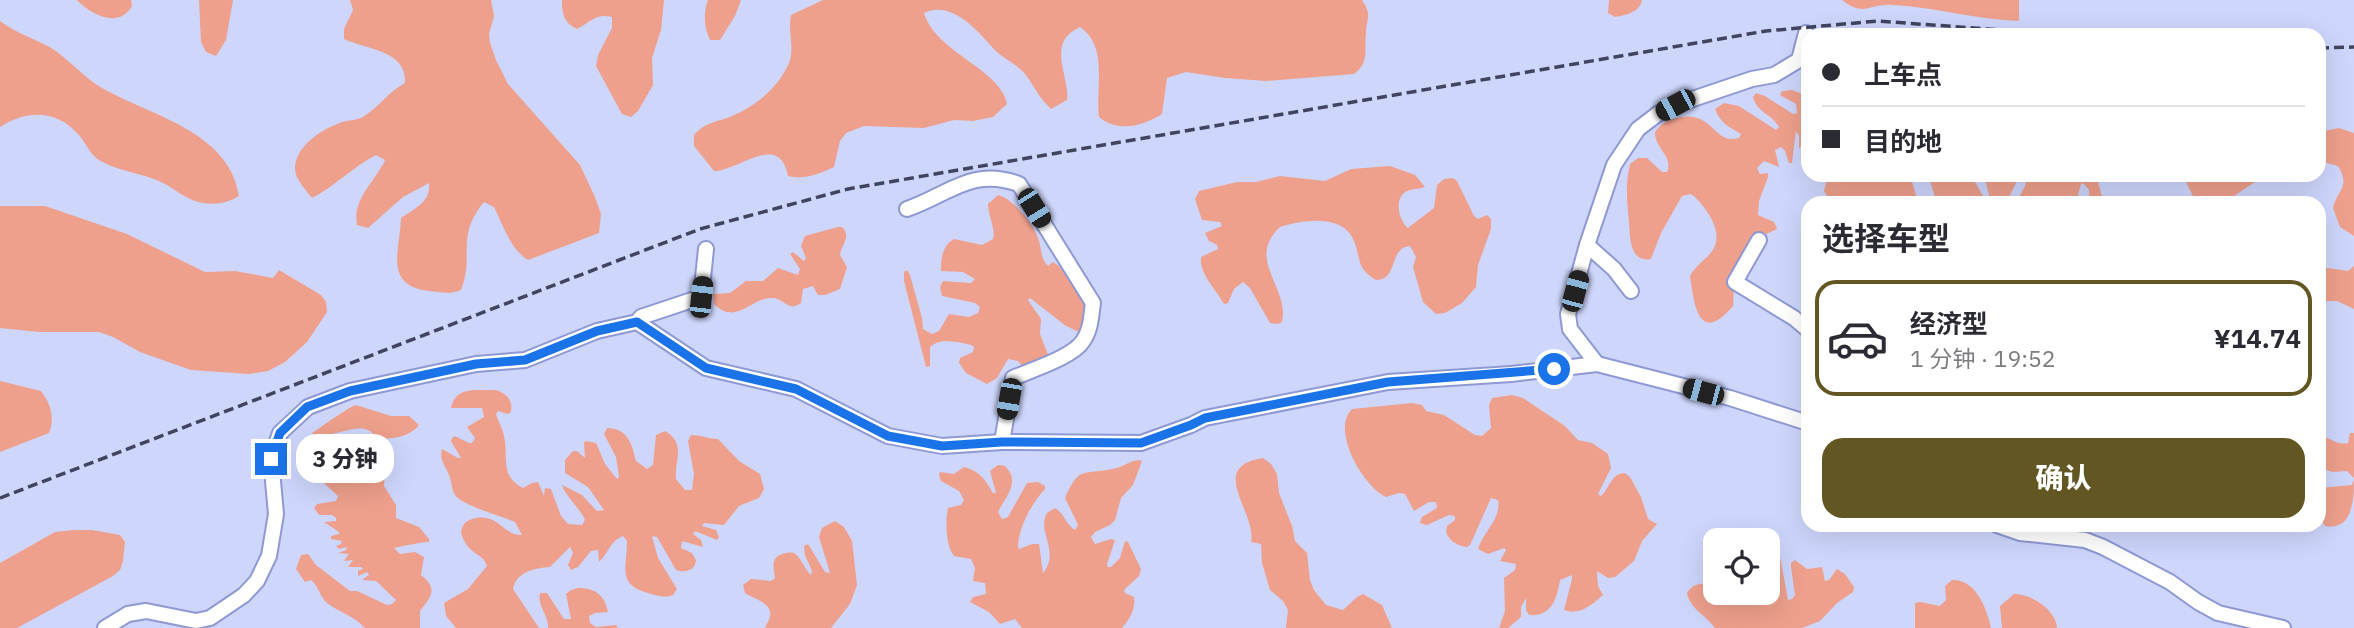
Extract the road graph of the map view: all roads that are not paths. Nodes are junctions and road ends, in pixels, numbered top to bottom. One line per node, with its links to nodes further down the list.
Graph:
1 (1801, 52): 4 (street)
2 (907, 209): 11 (street)
3 (1759, 240): 8 (street)
4 (1587, 245): 6 (street); 9 (street)
5 (706, 249): 7 (street)
6 (1632, 291)
7 (637, 322): 11 (street); 13 (street)
8 (1801, 324)
9 (1597, 364): 10 (street); 11 (street)
10 (1801, 417)
11 (1002, 442)
12 (2017, 532): 14 (street)
13 (105, 628)
14 (2283, 628)

